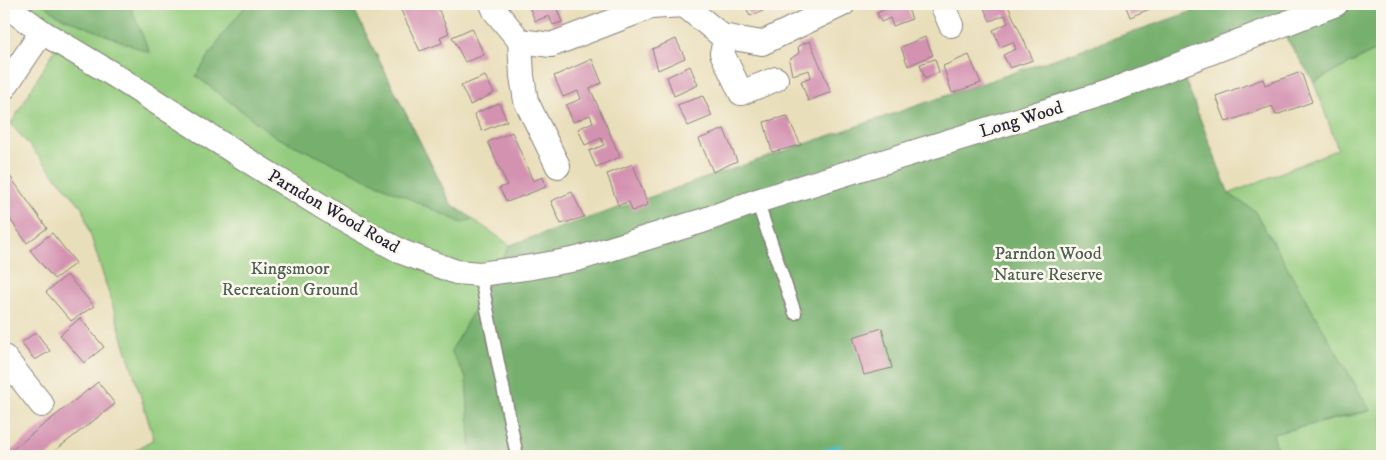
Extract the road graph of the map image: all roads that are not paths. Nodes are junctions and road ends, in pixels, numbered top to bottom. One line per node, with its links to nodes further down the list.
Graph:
1 (4, 4): 6 (street, Parndon Wood Road)
2 (492, 4): 8 (street)
3 (684, 4): 7 (street); 8 (street)
4 (843, 4): 7 (street)
5 (1336, 4): 12 (street, Long Wood)
6 (42, 32): 10 (street); 14 (street, Parndon Wood Road)
7 (726, 37): 9 (street)
8 (520, 40): 11 (street)
9 (776, 79)
10 (4, 88)
11 (558, 166)
12 (757, 201): 13 (street, Long Wood); 15 (lane)
13 (702, 221): 14 (street, Parndon Wood Road)
14 (480, 274): 18 (lane)
15 (795, 313)
16 (4, 357): 17 (street)
17 (42, 405)
18 (517, 456)

